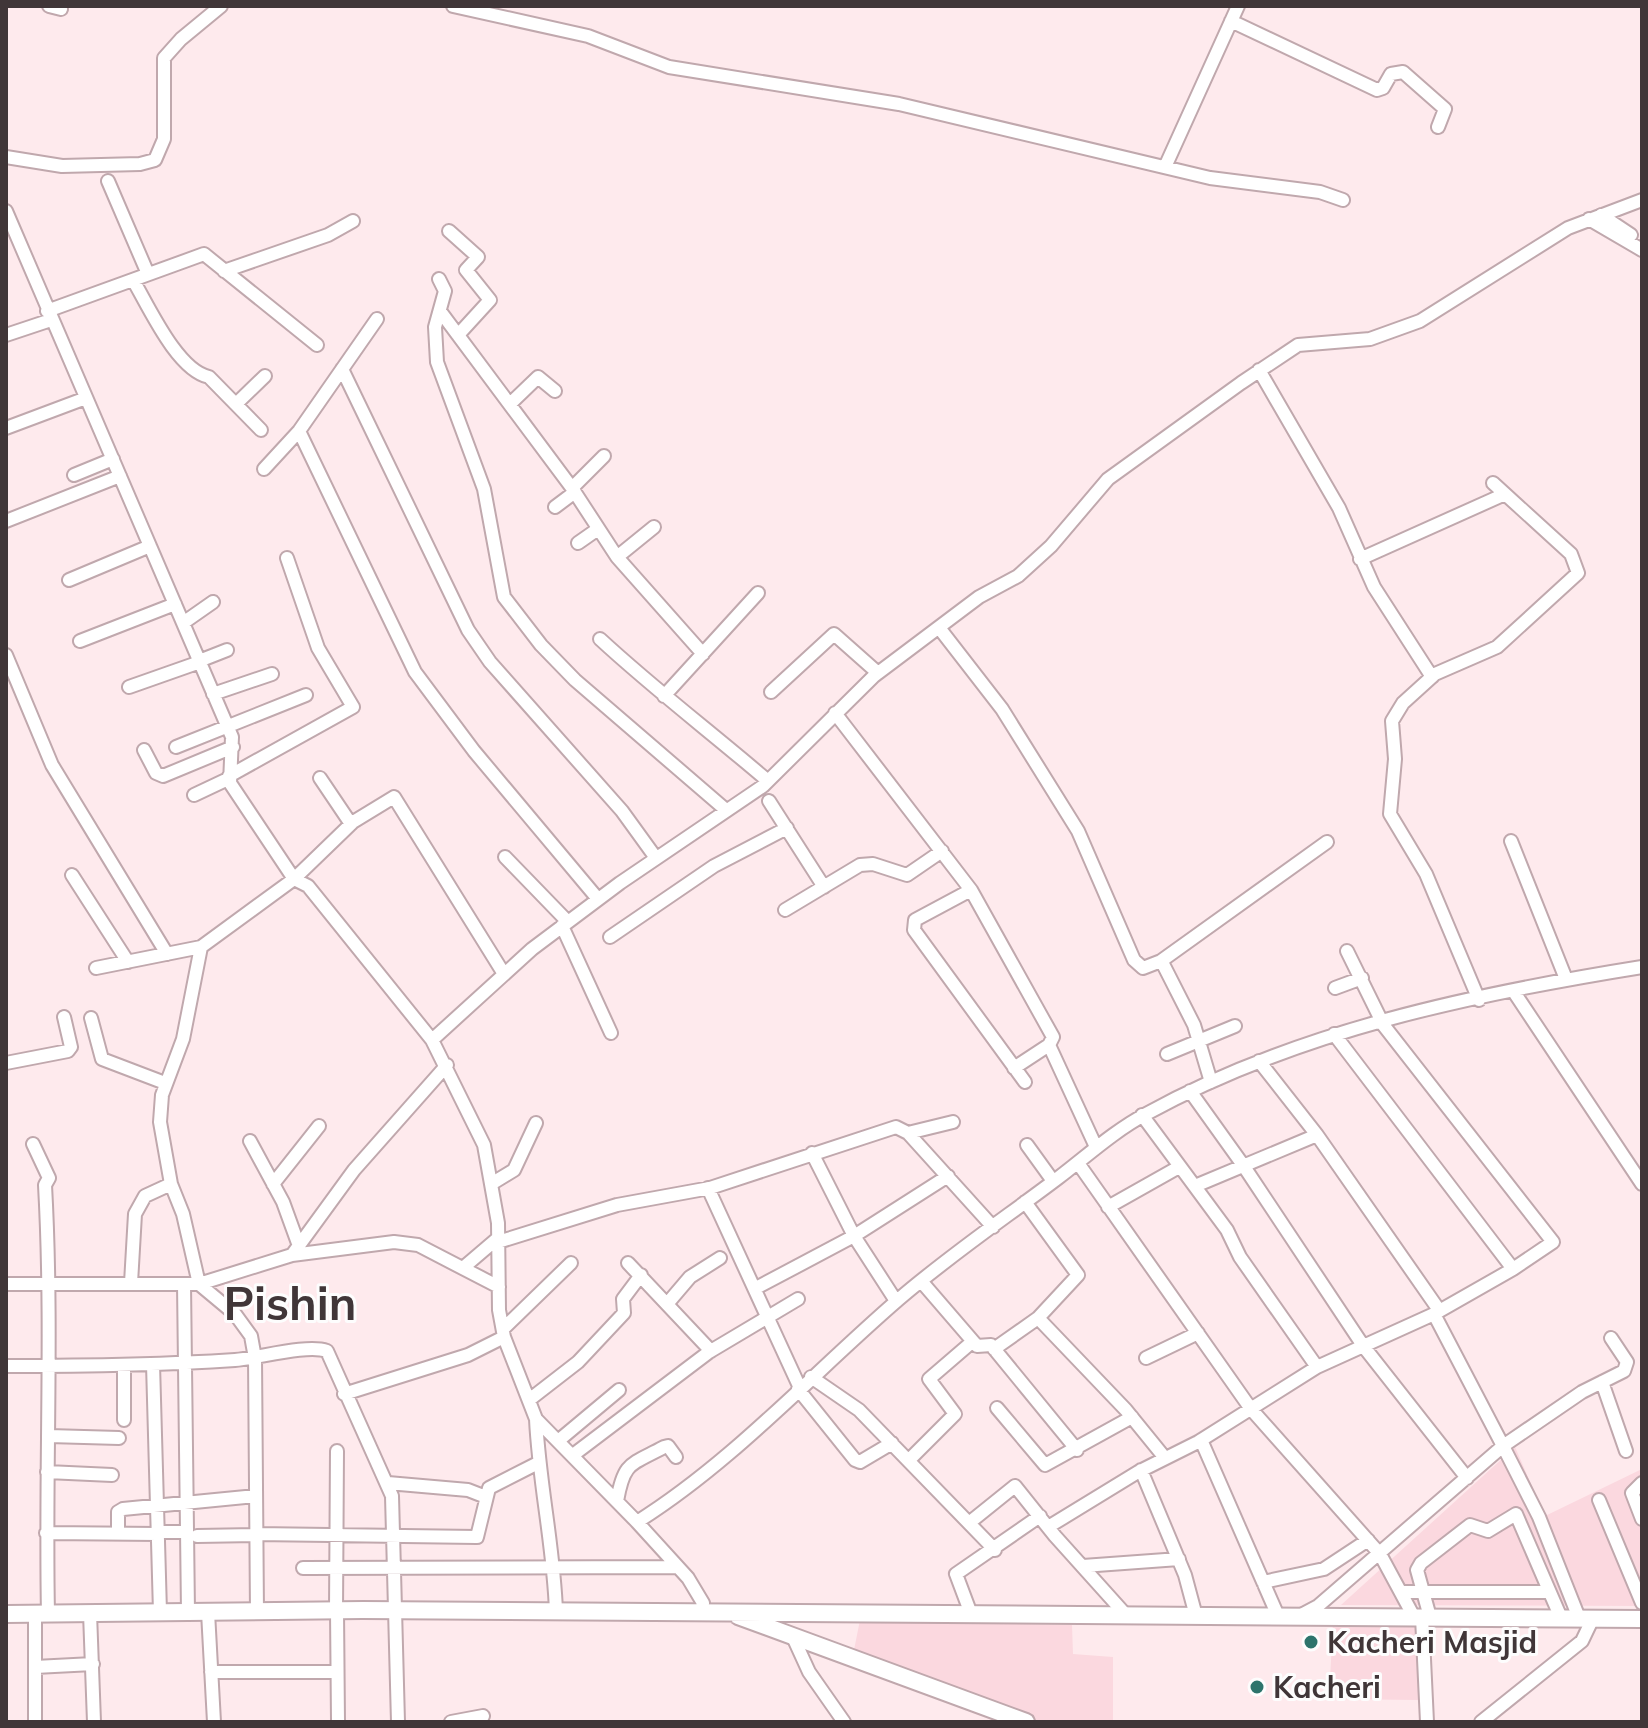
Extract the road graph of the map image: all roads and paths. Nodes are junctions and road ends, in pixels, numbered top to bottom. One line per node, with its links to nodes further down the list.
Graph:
1 (221, 6): 6 (street)
2 (453, 6): 7 (street)
3 (1238, 6): 4 (street)
4 (1231, 21): 5 (street); 7 (street)
5 (1438, 127)
6 (6, 157)
7 (1165, 167): 9 (street)
8 (108, 181): 18 (street)
9 (1343, 200)
10 (1642, 200): 12 (street)
11 (6, 211): 22 (street)
12 (1595, 217): 15 (street); 16 (street); 28 (street)
13 (353, 221): 17 (street)
14 (449, 231): 25 (street)
15 (1642, 242)
16 (1642, 250)
17 (224, 271): 18 (street); 26 (street)
18 (148, 274): 20 (street)
19 (439, 279): 21 (street)
20 (133, 280): 22 (street); 32 (street)
21 (440, 311): 25 (street); 84 (street)
22 (49, 316): 24 (street); 31 (street)
23 (377, 319): 27 (street)
24 (6, 335)
25 (458, 335): 33 (street)
26 (317, 345)
27 (342, 369): 36 (street); 91 (street)
28 (1259, 370): 53 (street); 59 (street)
29 (265, 376): 32 (street)
30 (555, 391): 33 (street)
31 (86, 398): 34 (street); 38 (street)
32 (236, 404): 35 (street)
33 (510, 404): 43 (street)
34 (6, 428)
35 (261, 430)
36 (299, 431): 39 (street); 96 (street)
37 (604, 456): 43 (street)
38 (113, 459): 40 (street); 41 (street)
39 (264, 469)
40 (74, 475)
41 (120, 476): 46 (street); 50 (street)
42 (1493, 483): 44 (street)
43 (573, 490): 45 (street); 48 (street)
44 (1505, 494): 53 (street); 68 (street)
45 (555, 507)
46 (6, 521)
47 (654, 527): 51 (street)
48 (598, 529): 49 (street); 51 (street)
49 (578, 543)
50 (150, 546): 54 (street); 57 (street)
51 (617, 557): 63 (street)
52 (287, 558): 79 (street)
53 (1360, 559): 68 (street)
54 (69, 580)
55 (758, 593): 63 (street)
56 (213, 602): 58 (street)
57 (175, 604): 58 (street); 61 (street)
58 (183, 623): 65 (street)
59 (940, 629): 66 (street); 103 (street)
60 (600, 639): 73 (street)
61 (80, 641)
62 (227, 650): 65 (street)
63 (703, 654): 73 (street)
64 (6, 655): 102 (street)
65 (199, 661): 69 (street); 71 (street)
66 (878, 673): 70 (street); 74 (street)
67 (272, 674): 71 (street)
68 (1432, 677): 112 (street)
69 (129, 687)
70 (771, 692)
71 (213, 694): 75 (street)
72 (306, 695): 75 (street)
73 (664, 696): 81 (street)
74 (835, 713): 81 (street); 89 (street)
75 (227, 726): 76 (street); 77 (street)
76 (176, 747)
77 (233, 747): 78 (street); 79 (street)
78 (144, 750)
79 (229, 777): 82 (street); 93 (street)
80 (320, 778): 85 (street)
81 (768, 781): 84 (street)
82 (194, 795)
83 (769, 801): 86 (street)
84 (726, 810): 91 (street)
85 (351, 824): 93 (street); 107 (street)
86 (787, 828): 94 (street); 99 (street)
87 (1511, 841): 109 (street)
88 (1327, 842): 103 (street)
89 (942, 851): 94 (street); 95 (street)
90 (505, 857): 98 (street)
91 (656, 858): 96 (street)
92 (72, 875): 104 (street)
93 (294, 879): 100 (street); 119 (street)
94 (824, 887): 97 (street)
95 (971, 890): 121 (street); 126 (street)
96 (598, 899): 98 (street)
97 (785, 910)
98 (565, 924): 107 (street); 117 (street)
99 (610, 937)
100 (201, 947): 102 (street); 129 (street)
101 (1347, 951): 108 (street)
102 (167, 954): 104 (street)
103 (1161, 961): 120 (street)
104 (128, 962): 106 (street)
105 (1642, 967): 109 (street)
106 (96, 968)
107 (504, 974): 119 (street)
108 (1362, 978): 110 (street); 115 (street)
109 (1566, 979): 111 (street)
110 (1335, 988)
111 (1514, 992): 112 (street); 150 (street)
112 (1479, 1000): 115 (street)
113 (64, 1017): 124 (street)
114 (91, 1018): 129 (street)
115 (1382, 1022): 118 (street); 163 (street)
116 (1235, 1026): 120 (street)
117 (611, 1033)
118 (1334, 1034): 123 (street); 163 (street)
119 (432, 1040): 125 (street)
120 (1199, 1041): 122 (street); 128 (street)
121 (1049, 1045): 126 (street); 140 (street)
122 (1167, 1054)
123 (1259, 1061): 128 (street); 136 (street)
124 (6, 1063)
125 (447, 1065): 149 (street); 158 (street)
126 (1014, 1068): 127 (street)
127 (1025, 1082)
128 (1211, 1082): 130 (street)
129 (165, 1083): 147 (street)
130 (1190, 1091): 131 (street); 143 (street)
131 (1142, 1115): 140 (street); 144 (street)
132 (953, 1122): 135 (street)
133 (536, 1123): 149 (street)
134 (319, 1126): 148 (street)
135 (908, 1133): 141 (street); 145 (street)
136 (1317, 1135): 143 (street); 176 (street)
137 (250, 1141): 148 (street)
138 (33, 1144): 166 (street)
139 (1027, 1145): 146 (street)
140 (1096, 1147): 142 (street)
141 (812, 1153): 152 (street); 156 (street)
142 (1078, 1163): 146 (street); 154 (street)
143 (1243, 1165): 151 (street); 183 (street)
144 (1179, 1167): 151 (street); 154 (street)
145 (948, 1176): 155 (street); 156 (street)
146 (1053, 1181): 153 (street)
147 (171, 1184): 167 (street); 170 (street)
148 (273, 1184): 158 (street)
149 (491, 1184): 157 (street)
150 (1642, 1184)
151 (1195, 1186): 195 (street)
152 (708, 1188): 157 (street); 172 (street)
153 (1025, 1202): 155 (street); 178 (street)
154 (1108, 1207): 180 (street)
155 (993, 1227): 165 (street)
156 (854, 1236): 172 (street); 174 (street)
157 (498, 1240): 162 (street); 171 (street)
158 (296, 1250): 162 (street); 170 (street)
159 (720, 1258): 175 (street)
160 (571, 1263): 179 (street)
161 (628, 1263): 164 (street)
162 (464, 1267): 171 (street)
163 (1513, 1269): 176 (street)
164 (641, 1275): 175 (street); 201 (street)
165 (921, 1281): 174 (street); 182 (street)
166 (50, 1282): 167 (street); 168 (street); 191 (street)
167 (131, 1283): 169 (street)
168 (6, 1284)
169 (184, 1284): 170 (street); 188 (street)
170 (199, 1284): 186 (street)
171 (499, 1287): 179 (street)
172 (756, 1288): 177 (street)
173 (798, 1299): 177 (street)
174 (896, 1301): 196 (street)
175 (667, 1304): 185 (street)
176 (1436, 1312): 183 (street); 212 (street)
177 (768, 1316): 185 (street); 198 (street)
178 (1038, 1318): 184 (street); 204 (street)
179 (503, 1333): 200 (street); 201 (street)
180 (1198, 1333): 187 (street); 203 (street)
181 (1611, 1338): 193 (street)
182 (972, 1342): 184 (street); 219 (street)
183 (1364, 1347): 195 (street); 224 (street)
184 (994, 1349): 213 (street)
185 (711, 1351): 216 (street)
186 (255, 1358): 188 (street); 200 (street); 227 (street)
187 (1146, 1358)
188 (187, 1363): 189 (street); 231 (street)
189 (153, 1364): 192 (street); 232 (street)
190 (6, 1366): 191 (street)
191 (48, 1366): 192 (street); 207 (street)
192 (124, 1366): 206 (street)
193 (1627, 1366): 194 (street); 197 (street)
194 (1642, 1366)
195 (1317, 1367): 203 (street)
196 (811, 1377): 198 (street); 211 (street)
197 (1602, 1382): 212 (street); 215 (street)
198 (799, 1388): 211 (street); 235 (street)
199 (619, 1390): 210 (street)
200 (344, 1394): 225 (street)
201 (529, 1400): 205 (street)
202 (997, 1408): 213 (street)
203 (1251, 1409): 209 (street); 244 (street)
204 (1132, 1417): 213 (street); 218 (street)
205 (536, 1419): 210 (street); 220 (street)
206 (124, 1420)
207 (49, 1436): 208 (street); 222 (street)
208 (119, 1438)
209 (1201, 1440): 218 (street); 254 (street)
210 (558, 1441): 216 (street)
211 (892, 1443): 219 (street)
212 (1503, 1446): 224 (street); 278 (street)
213 (1077, 1450)
214 (337, 1451): 240 (street)
215 (1626, 1451)
216 (573, 1455): 230 (street)
217 (676, 1457): 230 (street)
218 (1165, 1458): 221 (street)
219 (909, 1460): 236 (street)
220 (538, 1463): 228 (street); 253 (street)
221 (1141, 1470): 234 (street); 247 (street)
222 (47, 1472): 223 (street); 237 (street)
223 (112, 1475)
224 (1467, 1478): 246 (street)
225 (388, 1483): 228 (street); 242 (street)
226 (1642, 1483): 233 (street)
227 (256, 1496): 231 (street); 243 (street)
228 (486, 1497): 242 (street)
229 (1599, 1500): 258 (street)
230 (617, 1501): 235 (street)
231 (186, 1502): 232 (street); 241 (street)
232 (158, 1506): 238 (street); 239 (street)
233 (1642, 1519)
234 (1044, 1521): 236 (street); 245 (street); 248 (street)
235 (637, 1522): 249 (street)
236 (969, 1523): 245 (street)
237 (46, 1533): 238 (street); 270 (street)
238 (118, 1533): 239 (street)
239 (158, 1533): 241 (street); 261 (street)
240 (336, 1533): 242 (street); 243 (street); 251 (street)
241 (192, 1534): 243 (street); 262 (street)
242 (392, 1534): 252 (street)
243 (256, 1535): 266 (street)
244 (1368, 1540): 246 (street); 254 (street)
245 (995, 1550): 271 (street)
246 (1380, 1554): 255 (street); 275 (street)
247 (1179, 1559): 248 (street); 273 (street)
248 (1083, 1566): 272 (street)
249 (677, 1567): 253 (street); 267 (street)
250 (303, 1568): 251 (street)
251 (336, 1568): 252 (street); 260 (street)
252 (392, 1569): 253 (street); 259 (street)
253 (554, 1569): 264 (street)
254 (1263, 1582): 274 (street)
255 (1401, 1592): 256 (street); 276 (street)
256 (1423, 1592): 257 (street); 257 (street); 276 (street)
257 (1549, 1592): 277 (street)
258 (1642, 1603)
259 (393, 1610): 260 (main road); 264 (main road); 290 (street)
260 (337, 1611): 266 (main road); 284 (street)
261 (160, 1612): 262 (main road); 265 (main road)
262 (188, 1612): 263 (main road)
263 (208, 1612): 266 (main road); 283 (street)
264 (556, 1612): 267 (main road)
265 (90, 1613): 270 (main road); 281 (street)
266 (257, 1613)
267 (701, 1613): 268 (main road)
268 (730, 1613): 271 (main road); 280 (main road)
269 (6, 1614): 270 (main road)
270 (41, 1614): 282 (street)
271 (971, 1614): 272 (main road)
272 (1126, 1615): 273 (main road)
273 (1196, 1616): 274 (main road)
274 (1278, 1616): 275 (main road)
275 (1297, 1616): 276 (main road)
276 (1422, 1617): 277 (main road); 294 (street)
277 (1561, 1618): 278 (main road)
278 (1586, 1618): 279 (main road); 295 (street)
279 (1642, 1619)
280 (793, 1637): 292 (street); 293 (main road)
281 (93, 1664): 282 (street); 287 (street)
282 (35, 1667): 286 (street)
283 (211, 1672): 284 (street); 288 (street)
284 (337, 1672): 289 (street)
285 (483, 1716): 291 (street)
286 (35, 1722)
287 (94, 1722)
288 (214, 1722)
289 (338, 1722)
290 (398, 1722)
291 (451, 1722)
292 (844, 1722)
293 (1026, 1722)
294 (1427, 1722)
295 (1481, 1722)

